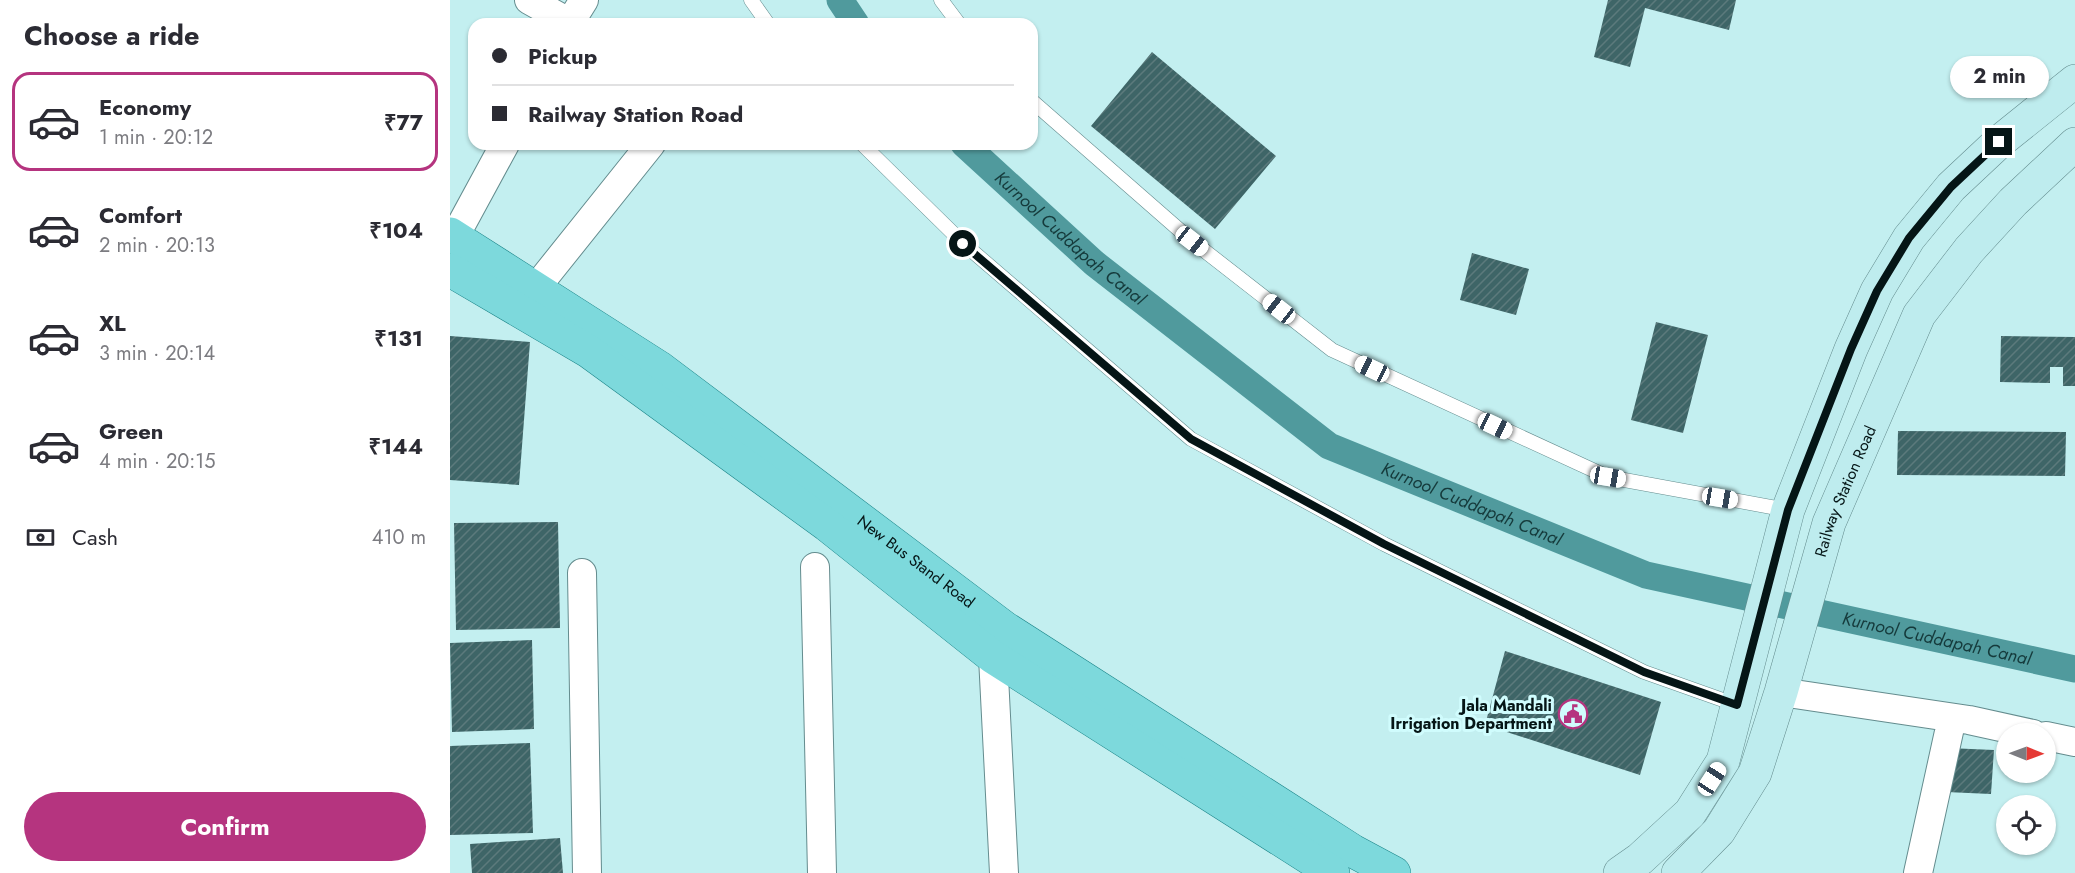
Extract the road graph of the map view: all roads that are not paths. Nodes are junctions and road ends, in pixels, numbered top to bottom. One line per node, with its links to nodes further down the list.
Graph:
1 (529, 0): 4 (street)
2 (752, 0): 5 (lane)
3 (941, 0): 6 (lane)
4 (574, 18)
5 (764, 18)
6 (954, 18)
7 (2075, 81): 16 (street)
8 (1038, 106): 16 (lane)
9 (2075, 144): 20 (street, Railway Station Road)
10 (502, 150): 13 (street)
11 (646, 150): 15 (street)
12 (868, 150): 21 (lane)
13 (452, 235): 15 (main road, New Bus Stand Road)
14 (450, 270): 19 (main road, New Bus Stand Road)
15 (535, 289): 30 (main road, New Bus Stand Road)
16 (1788, 510): 21 (street)
17 (815, 567): 27 (street)
18 (582, 573): 26 (street)
19 (993, 657): 28 (street); 29 (main road, New Bus Stand Road)
20 (1781, 692): 22 (street); 32 (street, Railway Station Road)
21 (1739, 697): 31 (street)
22 (1952, 718): 23 (street); 33 (street)
23 (1996, 727)
24 (2056, 738): 25 (street)
25 (2075, 742)
26 (587, 873)
27 (822, 873)
28 (1004, 873)
29 (1334, 873)
30 (1394, 873)
31 (1620, 873)
32 (1678, 873)
33 (1918, 873)

